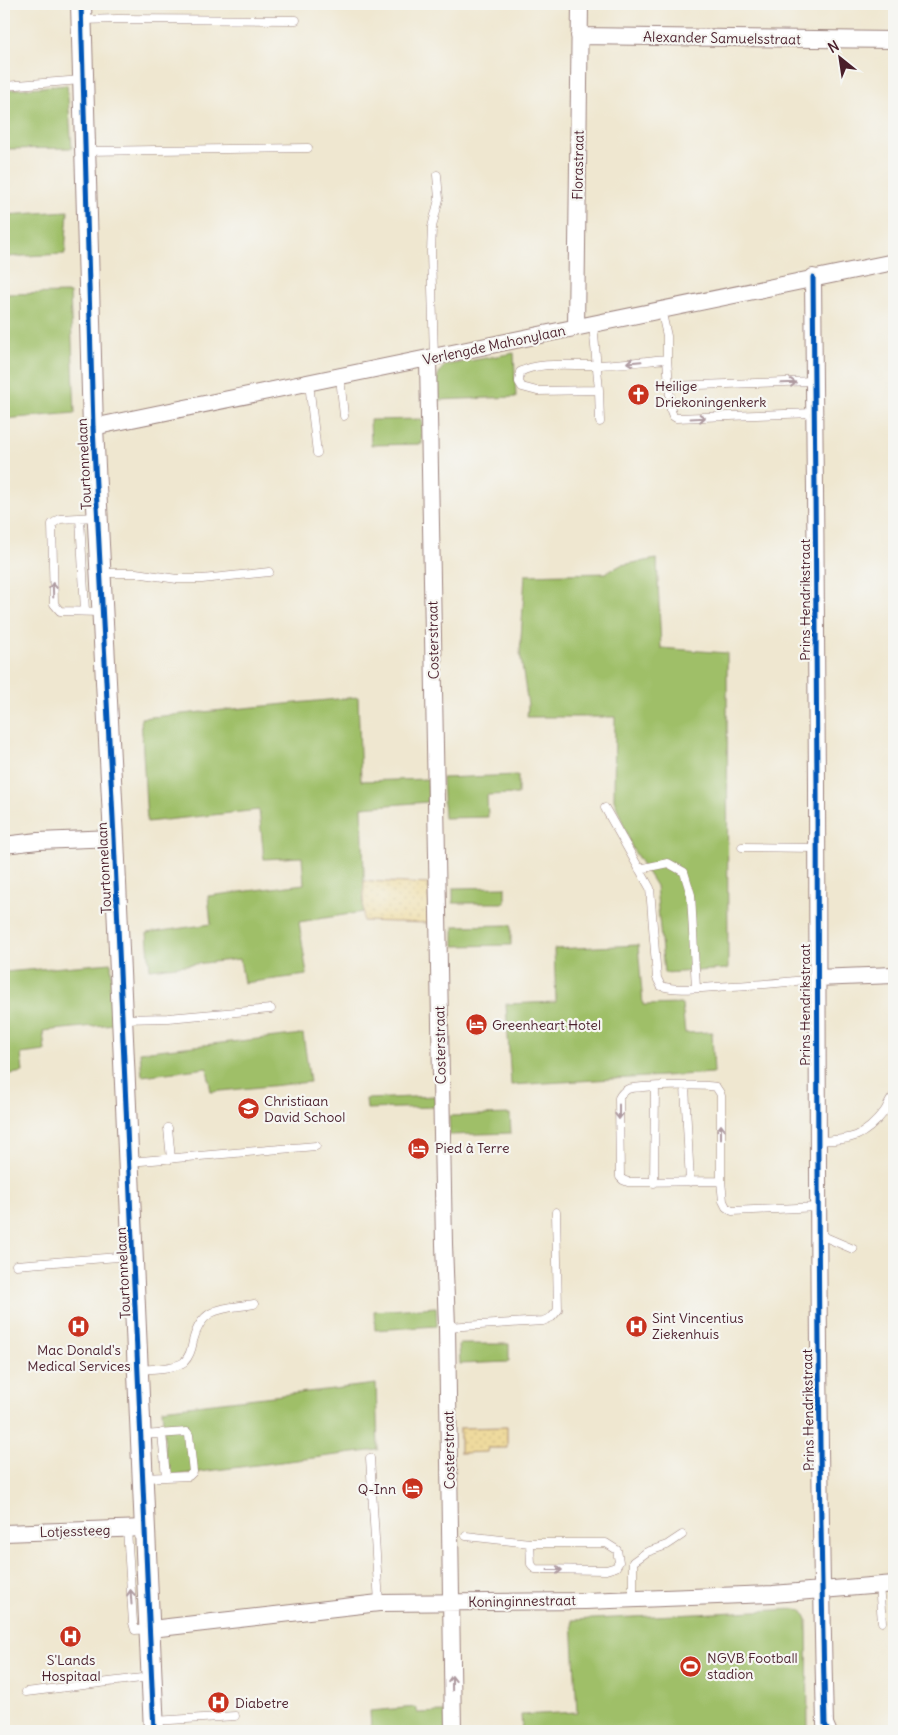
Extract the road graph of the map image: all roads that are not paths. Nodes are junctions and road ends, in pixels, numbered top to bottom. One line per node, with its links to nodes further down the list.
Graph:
1 (580, 4): 4 (street, Florastraat)
2 (81, 12): 3 (lane); 6 (street, Tourtonnelaan)
3 (296, 20)
4 (579, 36): 5 (street, Alexander Samuelsstraat); 15 (street, Florastraat)
5 (894, 40)
6 (84, 80): 7 (lane); 9 (street, Tourtonnelaan)
7 (4, 86)
8 (308, 148): 9 (lane)
9 (85, 150): 27 (street, Tourtonnelaan)
10 (437, 175): 16 (lane)
11 (894, 262): 12 (street, Verlengde Mahonylaan)
12 (813, 277): 13 (street, Verlengde Mahonylaan); 20 (street, Prins Hendrikstraat)
13 (661, 309): 14 (street, Verlengde Mahonylaan); 17 (lane)
14 (593, 324): 15 (street, Verlengde Mahonylaan); 18 (lane)
15 (576, 327): 16 (street, Verlengde Mahonylaan)
16 (431, 358): 19 (street, Verlengde Mahonylaan); 62 (street, Costerstraat)
17 (668, 359): 18 (lane, one-way to 18); 22 (lane)
18 (598, 365): 23 (lane); 23 (lane)
19 (340, 377): 21 (street, Verlengde Mahonylaan); 25 (lane)
20 (814, 381): 22 (lane, one-way to 20); 24 (street, Prins Hendrikstraat)
21 (309, 383): 27 (street, Verlengde Mahonylaan); 28 (lane)
22 (670, 386): 24 (lane, one-way to 24)
23 (599, 390): 26 (lane)
24 (814, 413): 37 (street, Prins Hendrikstraat)
25 (344, 416)
26 (600, 422)
27 (93, 427): 29 (street, Tourtonnelaan)
28 (317, 454)
29 (89, 517): 31 (street, Tourtonnelaan); 32 (lane); 32 (lane, one-way to 29)
30 (269, 572): 31 (lane)
31 (101, 573): 32 (street, Tourtonnelaan)
32 (94, 611): 34 (street, Tourtonnelaan)
33 (605, 808): 38 (lane)
34 (114, 838): 35 (street); 43 (street, Tourtonnelaan)
35 (4, 845)
36 (742, 847): 37 (lane)
37 (817, 848): 40 (street, Prins Hendrikstraat)
38 (639, 869): 41 (lane); 41 (lane)
39 (894, 975): 40 (street)
40 (816, 978): 41 (lane); 48 (street, Prins Hendrikstraat)
41 (696, 988)
42 (271, 1010): 43 (lane)
43 (122, 1019): 51 (street, Tourtonnelaan)
44 (686, 1086): 45 (lane); 52 (lane, one-way to 44); 53 (lane)
45 (655, 1087): 54 (lane); 54 (lane, one-way to 54)
46 (894, 1096): 48 (lane)
47 (168, 1128): 50 (lane)
48 (817, 1141): 55 (street, Prins Hendrikstraat)
49 (316, 1146): 50 (lane)
50 (171, 1159): 51 (lane)
51 (129, 1162): 59 (street, Tourtonnelaan)
52 (721, 1181): 53 (lane); 55 (lane)
53 (690, 1182): 54 (lane)
54 (654, 1183)
55 (818, 1208): 57 (street, Prins Hendrikstraat)
56 (556, 1212): 62 (lane)
57 (818, 1234): 58 (lane); 77 (street, Prins Hendrikstraat)
58 (853, 1249)
59 (133, 1256): 60 (lane); 63 (street, Tourtonnelaan)
60 (16, 1265)
61 (254, 1304): 63 (lane)
62 (447, 1327): 79 (street, Costerstraat)
63 (138, 1370): 65 (street, Tourtonnelaan)
64 (162, 1433): 65 (lane); 67 (lane); 67 (lane)
65 (141, 1435): 68 (street, Tourtonnelaan)
66 (370, 1458): 80 (lane)
67 (166, 1477): 68 (lane)
68 (143, 1478): 69 (street, Tourtonnelaan)
69 (136, 1529): 70 (street, Lotjessteeg); 82 (street, Tourtonnelaan)
70 (4, 1533)
71 (682, 1535): 75 (lane)
72 (466, 1536): 73 (lane)
73 (530, 1543): 74 (lane); 74 (lane, one-way to 74)
74 (619, 1562): 75 (lane)
75 (633, 1562): 78 (lane)
76 (887, 1585): 77 (street, Koninginnestraat); 81 (lane)
77 (822, 1589): 78 (street, Koninginnestraat); 88 (street, Prins Hendrikstraat)
78 (633, 1599): 79 (street, Koninginnestraat)
79 (451, 1602): 80 (street, Koninginnestraat); 87 (street, Costerstraat, one-way to 79)
80 (379, 1603): 82 (street, Koninginnestraat)
81 (882, 1622)
82 (150, 1629): 83 (street, Tourtonnelaan)
83 (152, 1677): 84 (lane); 86 (street, Tourtonnelaan)
84 (26, 1692)
85 (235, 1716): 86 (lane)
86 (154, 1726)
87 (453, 1731)
88 (828, 1731)

